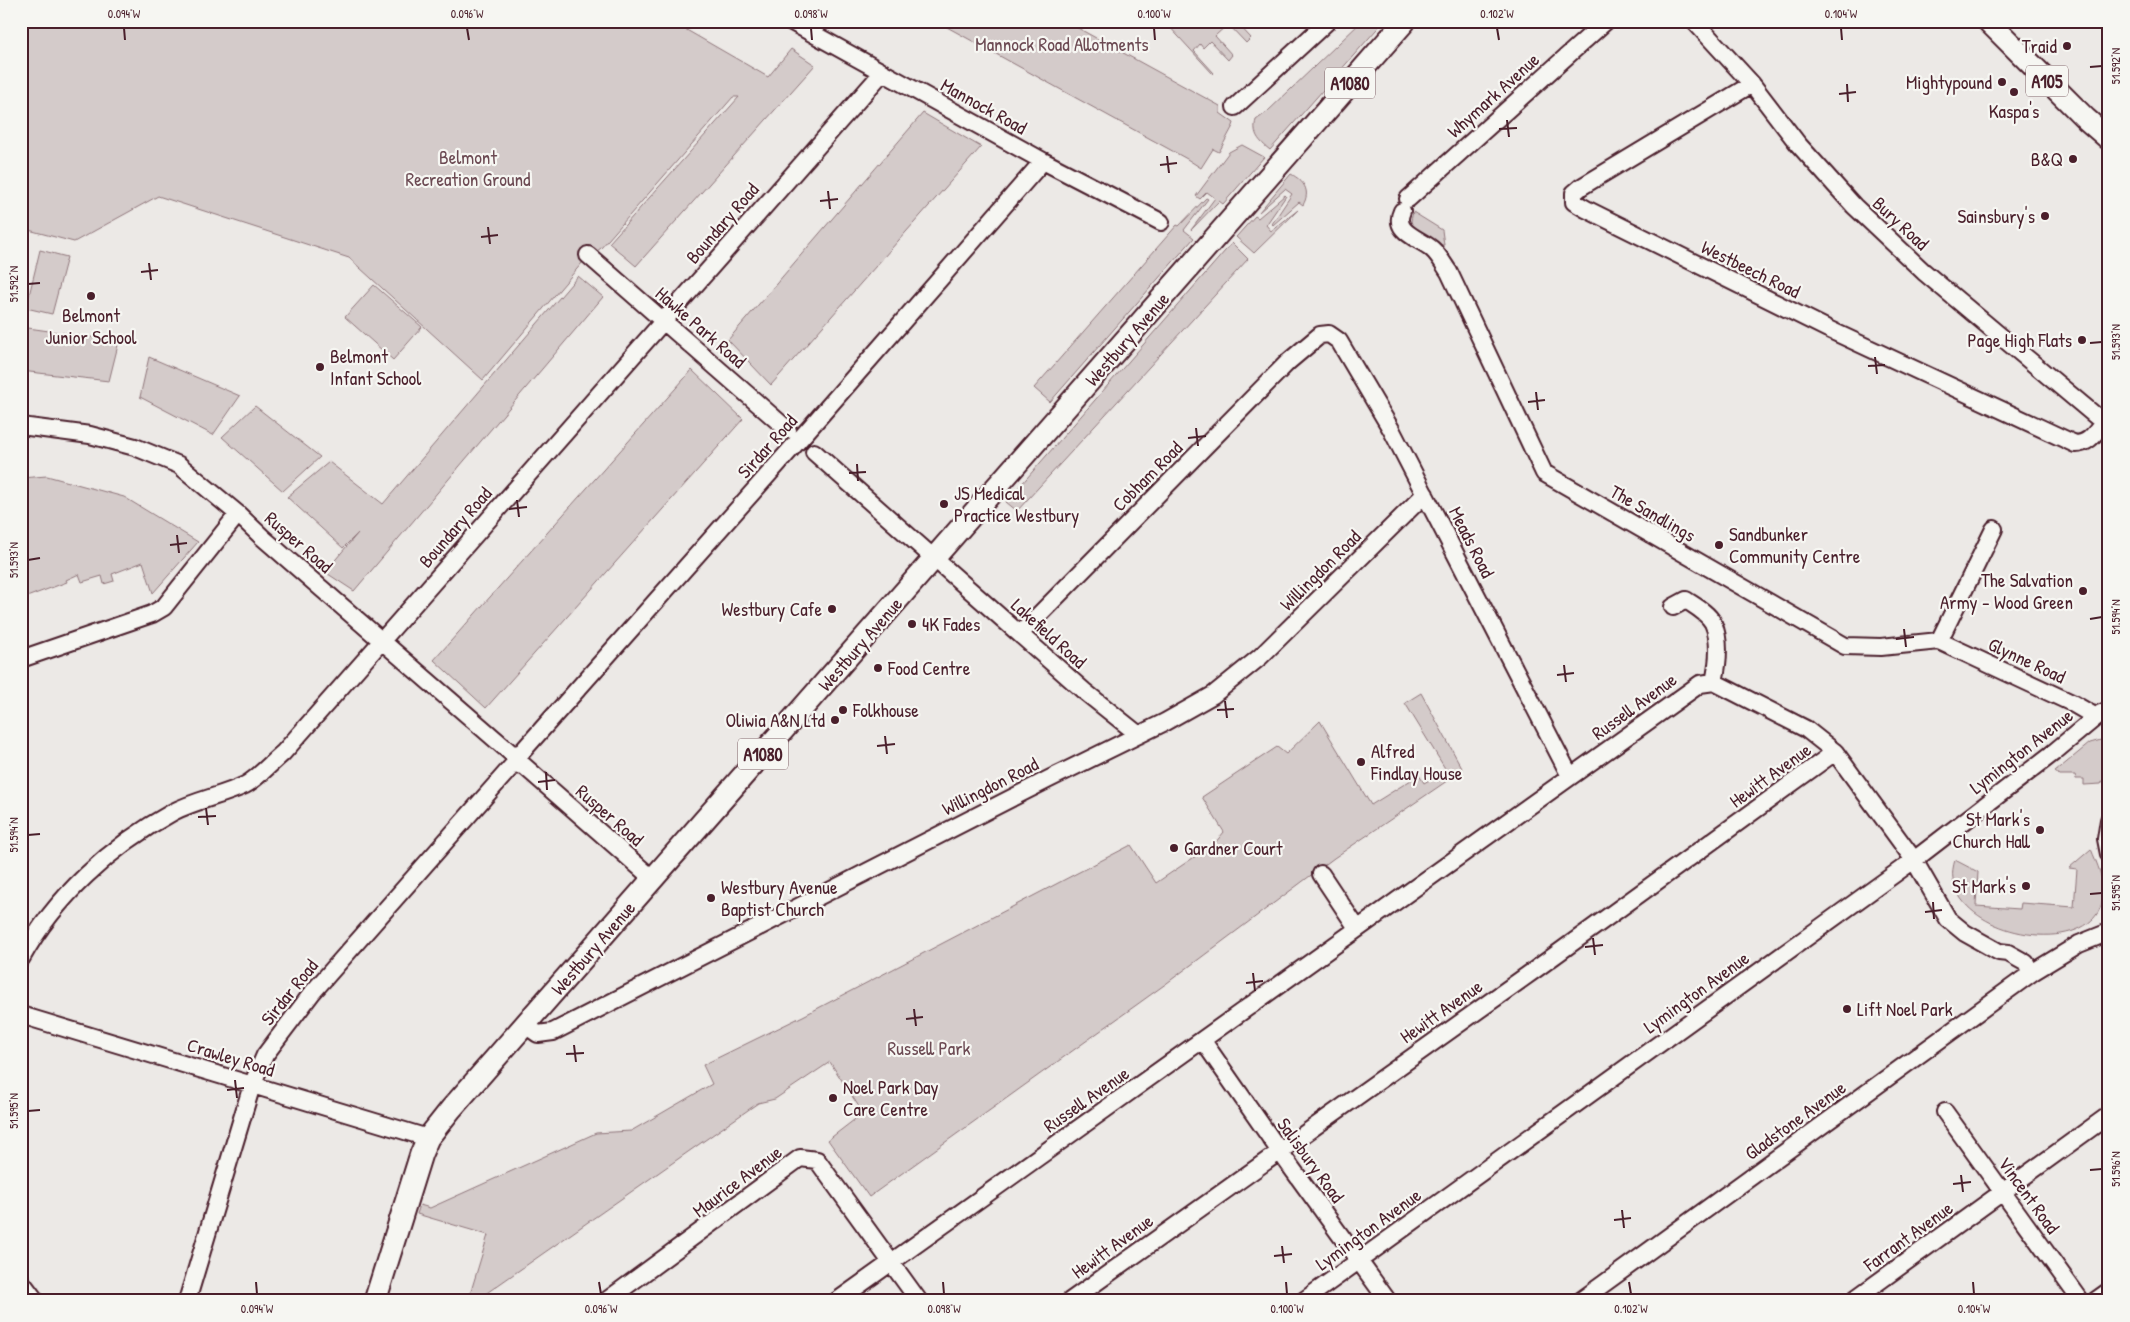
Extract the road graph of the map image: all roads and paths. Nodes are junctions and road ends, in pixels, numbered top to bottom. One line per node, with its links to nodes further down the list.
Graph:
1 (790, 21): 7 (street, Mannock Road)
2 (1328, 21): 9 (street)
3 (1405, 21): 24 (main road, Westbury Avenue / A1080)
4 (1606, 21): 12 (street, Whymark Avenue)
5 (1694, 21): 8 (street, Bury Road)
6 (1988, 21): 10 (main road, A105)
7 (882, 72): 11 (street, Mannock Road); 15 (street, Boundary Road)
8 (1752, 84): 17 (street, Bury Road); 17 (street, Westbeech Road)
9 (1235, 107)
10 (2109, 139)
11 (1043, 161): 13 (street, Mannock Road); 34 (street, Sirdar Road)
12 (1405, 205): 27 (street, The Sandlings)
13 (1161, 222)
14 (588, 255): 15 (street, Hawke Park Road)
15 (663, 321): 19 (street, Hawke Park Road); 28 (street, Boundary Road)
16 (1329, 334): 21 (street, Meads Road); 26 (street, Cobham Road)
17 (2106, 424)
18 (21, 426): 22 (street, Rusper Road)
19 (788, 430)
20 (814, 452): 24 (street)
21 (1424, 494): 32 (street, Willingdon Road); 35 (street, Meads Road)
22 (238, 514): 28 (street, Rusper Road); 29 (street)
23 (1994, 529): 27 (street)
24 (935, 558): 26 (street, Lakefield Road); 40 (main road, Westbury Avenue / A1080)
25 (1673, 607): 30 (street)
26 (1020, 634): 32 (street, Lakefield Road)
27 (1939, 640): 31 (street, Glynne Road)
28 (382, 641): 34 (street, Rusper Road); 43 (street, Boundary Road)
29 (21, 659)
30 (1714, 682): 33 (street); 35 (street, Russell Avenue)
31 (2102, 714): 38 (street, Lymington Avenue)
32 (1139, 735): 46 (street, Willingdon Road)
33 (1835, 752): 38 (street); 52 (street, Hewitt Avenue)
34 (517, 759): 40 (street, Rusper Road); 48 (street, Sirdar Road)
35 (1570, 776): 41 (street, Russell Avenue)
36 (2109, 820): 37 (street)
37 (2109, 854)
38 (1914, 860): 44 (street); 54 (street, Lymington Avenue)
39 (1321, 874): 41 (street)
40 (653, 879): 46 (main road, Westbury Avenue / A1080)
41 (1357, 928): 47 (street, Russell Avenue)
42 (2109, 932): 44 (street, Gladstone Avenue)
43 (21, 959)
44 (2031, 972): 67 (street, Gladstone Avenue)
45 (21, 1015): 48 (street, Crawley Road)
46 (525, 1025): 51 (main road, Westbury Avenue / A1080)
47 (1203, 1041): 52 (street, Salisbury Road); 55 (street, Russell Avenue)
48 (252, 1085): 51 (street, Crawley Road); 59 (street, Sirdar Road)
49 (1946, 1112): 53 (street, Vincent Road)
50 (2109, 1115): 53 (street, Farrant Avenue)
51 (428, 1138): 60 (main road, Westbury Avenue / A1080)
52 (1280, 1151): 54 (street, Salisbury Road); 64 (street, Hewitt Avenue)
53 (2003, 1193): 68 (street, Farrant Avenue); 69 (street, Vincent Road)
54 (1360, 1260): 65 (street, Lymington Avenue); 66 (street, Salisbury Road)
55 (891, 1262): 61 (street, Maurice Avenue); 62 (street, Russell Avenue); 63 (street, Maurice Avenue)
56 (21, 1281): 58 (street)
57 (2109, 1290): 70 (street)
58 (36, 1301)
59 (187, 1301)
60 (375, 1301)
61 (606, 1301)
62 (837, 1301)
63 (919, 1301)
64 (1070, 1301)
65 (1303, 1301)
66 (1388, 1301)
67 (1580, 1301)
68 (1852, 1301)
69 (2080, 1301)
70 (2095, 1301)

